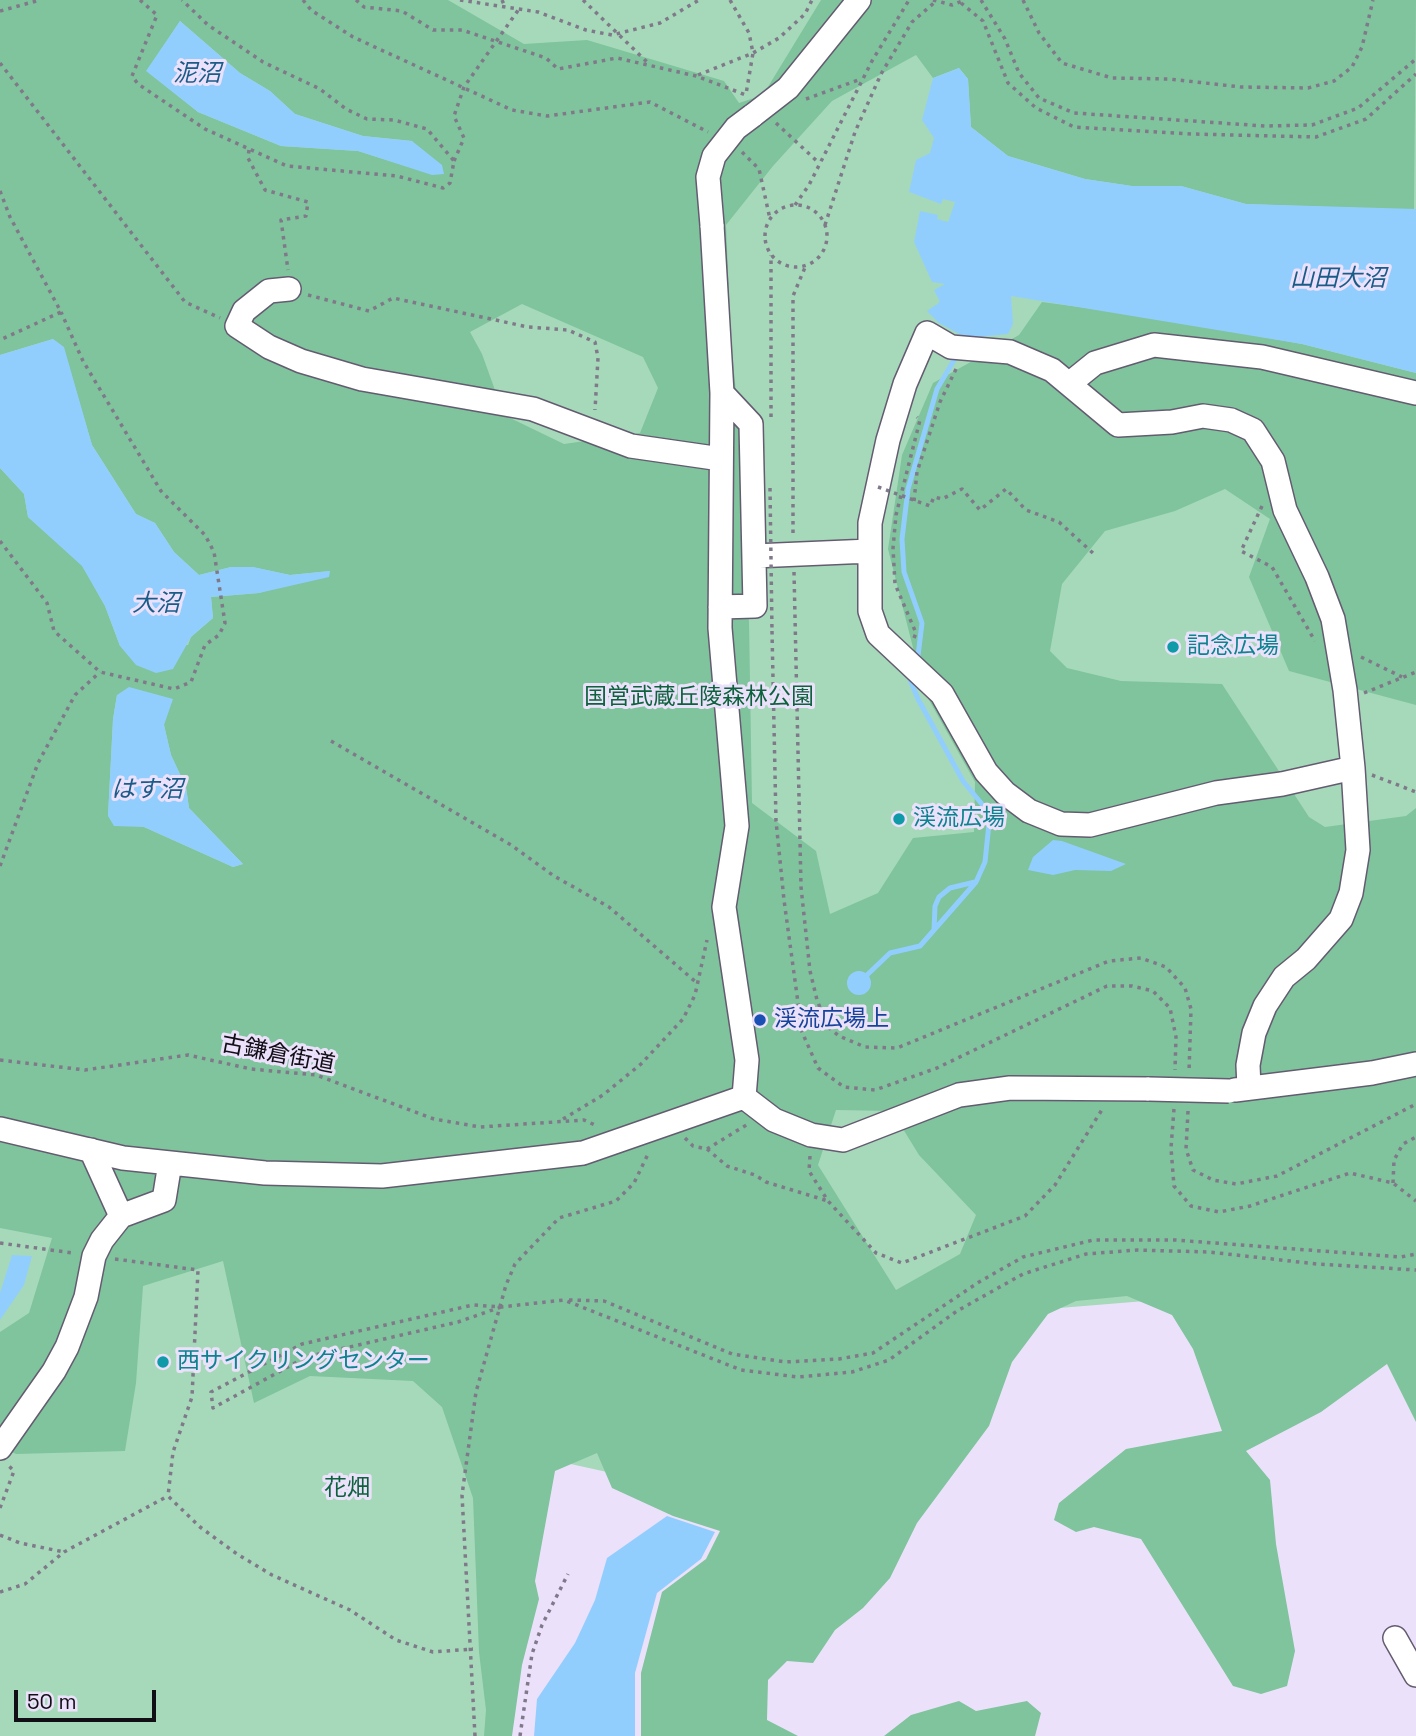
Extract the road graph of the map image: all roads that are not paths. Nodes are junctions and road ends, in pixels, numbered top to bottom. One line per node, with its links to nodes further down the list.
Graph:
1 (859, 0): 4 (street, bridge)
2 (289, 289): 6 (street)
3 (1069, 384): 5 (street); 7 (street); 10 (street)
4 (722, 393): 6 (street); 8 (street)
5 (1416, 393)
6 (721, 460): 9 (street)
7 (870, 551): 8 (street); 10 (street)
8 (754, 555): 9 (street)
9 (720, 607): 13 (street)
10 (1353, 768): 12 (street)
11 (1416, 1063): 12 (street)
12 (1239, 1090): 13 (street, bridge)
13 (744, 1097): 16 (street)
14 (0, 1129): 15 (street)
15 (91, 1150): 16 (street); 17 (street)
16 (170, 1163): 17 (street)
17 (121, 1216): 18 (street)
18 (4, 1456)
19 (1395, 1638): 20 (street)
20 (1416, 1675)

